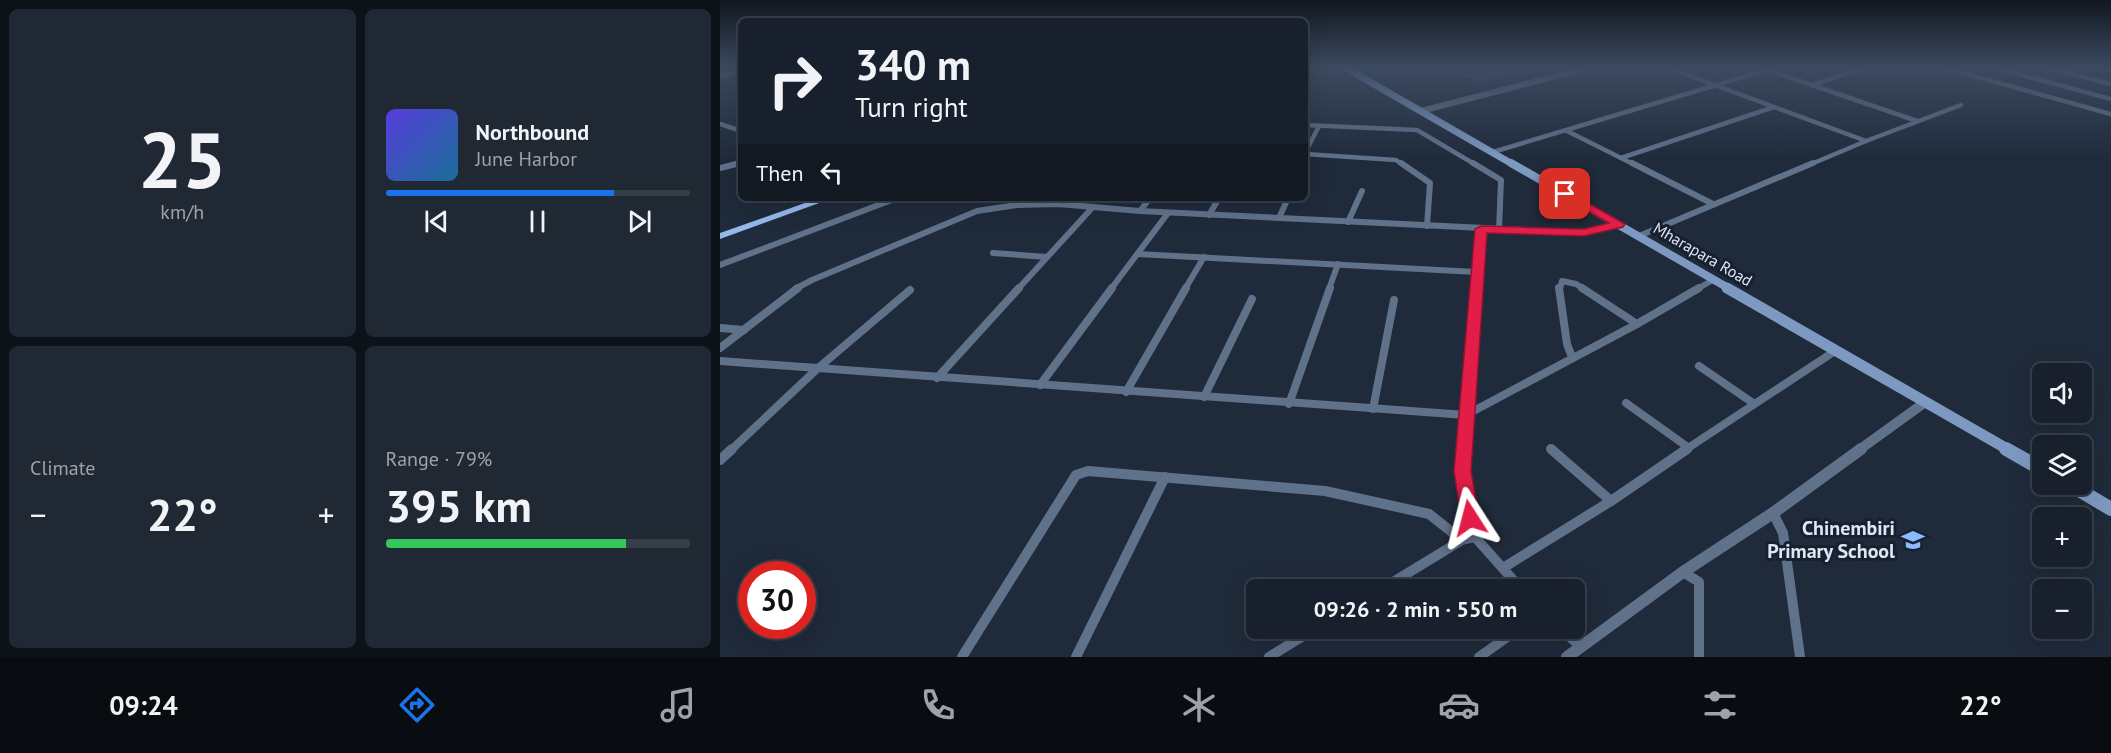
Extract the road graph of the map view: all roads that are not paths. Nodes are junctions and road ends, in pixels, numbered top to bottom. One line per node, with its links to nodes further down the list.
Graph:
1 (1399, 99): 9 (main road, Mharapara Road)
2 (1469, 99): 9 (street)
3 (1673, 99): 16 (street)
4 (1753, 99): 8 (street)
5 (1852, 99): 11 (street)
6 (2056, 99): 10 (street)
7 (1961, 105): 11 (street)
8 (1774, 107): 17 (street); 21 (street)
9 (1421, 111): 19 (main road, Mharapara Road)
10 (2111, 114)
11 (1917, 121): 17 (street)
12 (720, 124): 15 (street)
13 (1308, 125): 14 (street)
14 (1319, 126): 18 (street); 40 (street)
15 (738, 129)
16 (1567, 131): 19 (street); 21 (street)
17 (1866, 141): 30 (street)
18 (1308, 147)
19 (1493, 152): 37 (main road, Mharapara Road)
20 (1308, 153): 38 (street)
21 (1621, 158): 30 (street)
22 (738, 164): 23 (street)
23 (720, 168)
24 (1362, 191): 36 (street)
25 (819, 201): 41 (main road)
26 (889, 201): 48 (street)
27 (1148, 201): 32 (street)
28 (1217, 201): 34 (street)
29 (1287, 201): 35 (street)
30 (1713, 204): 42 (street)
31 (1093, 207): 32 (street); 45 (street); 56 (street)
32 (1140, 211): 33 (street)
33 (1168, 213): 34 (street); 44 (street)
34 (1209, 214): 35 (street)
35 (1279, 218): 36 (street)
36 (1348, 222): 38 (street)
37 (1619, 224): 40 (street); 42 (main road, Mharapara Road)
38 (1426, 226): 39 (street)
39 (1481, 229): 40 (street); 49 (street)
40 (1498, 230)
41 (720, 236)
42 (1639, 236): 50 (main road, Mharapara Road)
43 (993, 253): 45 (street)
44 (1138, 254): 46 (street); 64 (street)
45 (1047, 257): 63 (street)
46 (1204, 257): 47 (street); 65 (street)
47 (1338, 264): 49 (street); 70 (street)
48 (720, 265)
49 (1476, 272): 72 (street)
50 (1713, 280): 54 (street); 58 (main road, Mharapara Road)
51 (910, 290): 62 (street)
52 (1252, 299): 66 (street)
53 (1395, 300): 71 (street)
54 (1636, 324): 59 (street); 59 (street)
55 (720, 328): 56 (street)
56 (744, 330): 57 (street)
57 (720, 348)
58 (1835, 351): 68 (street); 69 (main road, Mharapara Road)
59 (1572, 357): 72 (street)
60 (720, 361): 62 (street)
61 (1700, 366): 68 (street)
62 (817, 369): 63 (street); 75 (street)
63 (937, 378): 64 (street)
64 (1040, 385): 65 (street)
65 (1126, 392): 66 (street)
66 (1204, 397): 70 (street)
67 (1626, 403): 73 (street)
68 (1753, 403): 73 (street)
69 (1924, 403): 76 (main road, Mharapara Road); 81 (street)
70 (1289, 404): 71 (street)
71 (1373, 409): 72 (street)
72 (1466, 415): 82 (street)
73 (1689, 448): 79 (street)
74 (1551, 449): 79 (street)
75 (720, 460)
76 (2032, 464)
77 (1165, 477): 83 (street); 92 (street); 93 (street)
78 (2087, 495): 80 (main road)
79 (1611, 501): 84 (street)
80 (2111, 509)
81 (1773, 513): 85 (street); 98 (street)
82 (1475, 537): 83 (street); 84 (street)
83 (1462, 540): 86 (street)
84 (1503, 568): 87 (street)
85 (1683, 572): 91 (street); 97 (street)
86 (1398, 579)
87 (1512, 579)
88 (1298, 639): 94 (street)
89 (1504, 639): 95 (street)
90 (1572, 639): 91 (street)
91 (1580, 646): 96 (street)
92 (962, 657)
93 (1076, 657)
94 (1269, 657)
95 (1479, 657)
96 (1567, 657)
97 (1699, 657)
98 (1800, 657)

